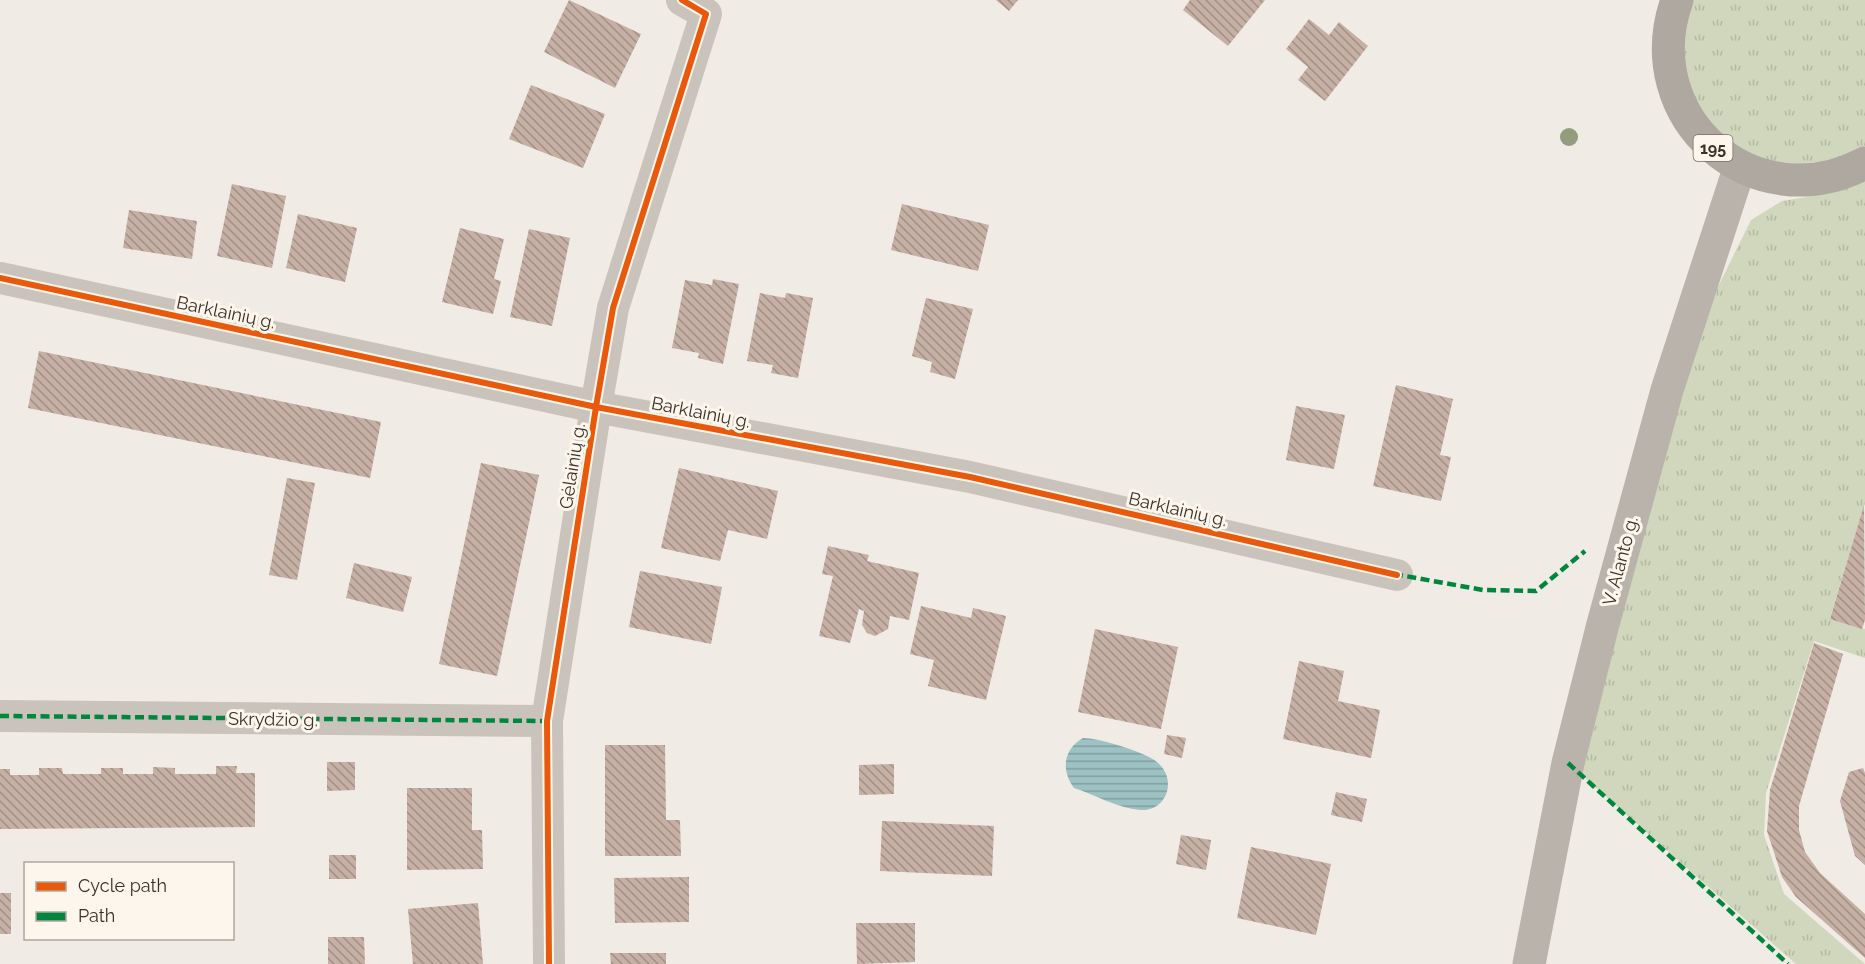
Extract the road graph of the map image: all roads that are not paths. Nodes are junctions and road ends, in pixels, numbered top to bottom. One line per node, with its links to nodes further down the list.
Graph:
1 (682, 0): 6 (street, Gėlainių g.)
2 (1677, 0): 4 (main road, 195)
3 (1865, 163): 4 (main road, 195)
4 (1740, 166): 11 (main road, V. Alanto g.)
5 (0, 279): 6 (street, Barklainių g.)
6 (596, 407): 7 (street, Barklainių g.); 9 (street, Gėlainių g.)
7 (1396, 575)
8 (0, 716): 9 (street, Skrydžio g.)
9 (547, 721): 10 (street, Gėlainių g.)
10 (549, 964)
11 (1529, 964)

